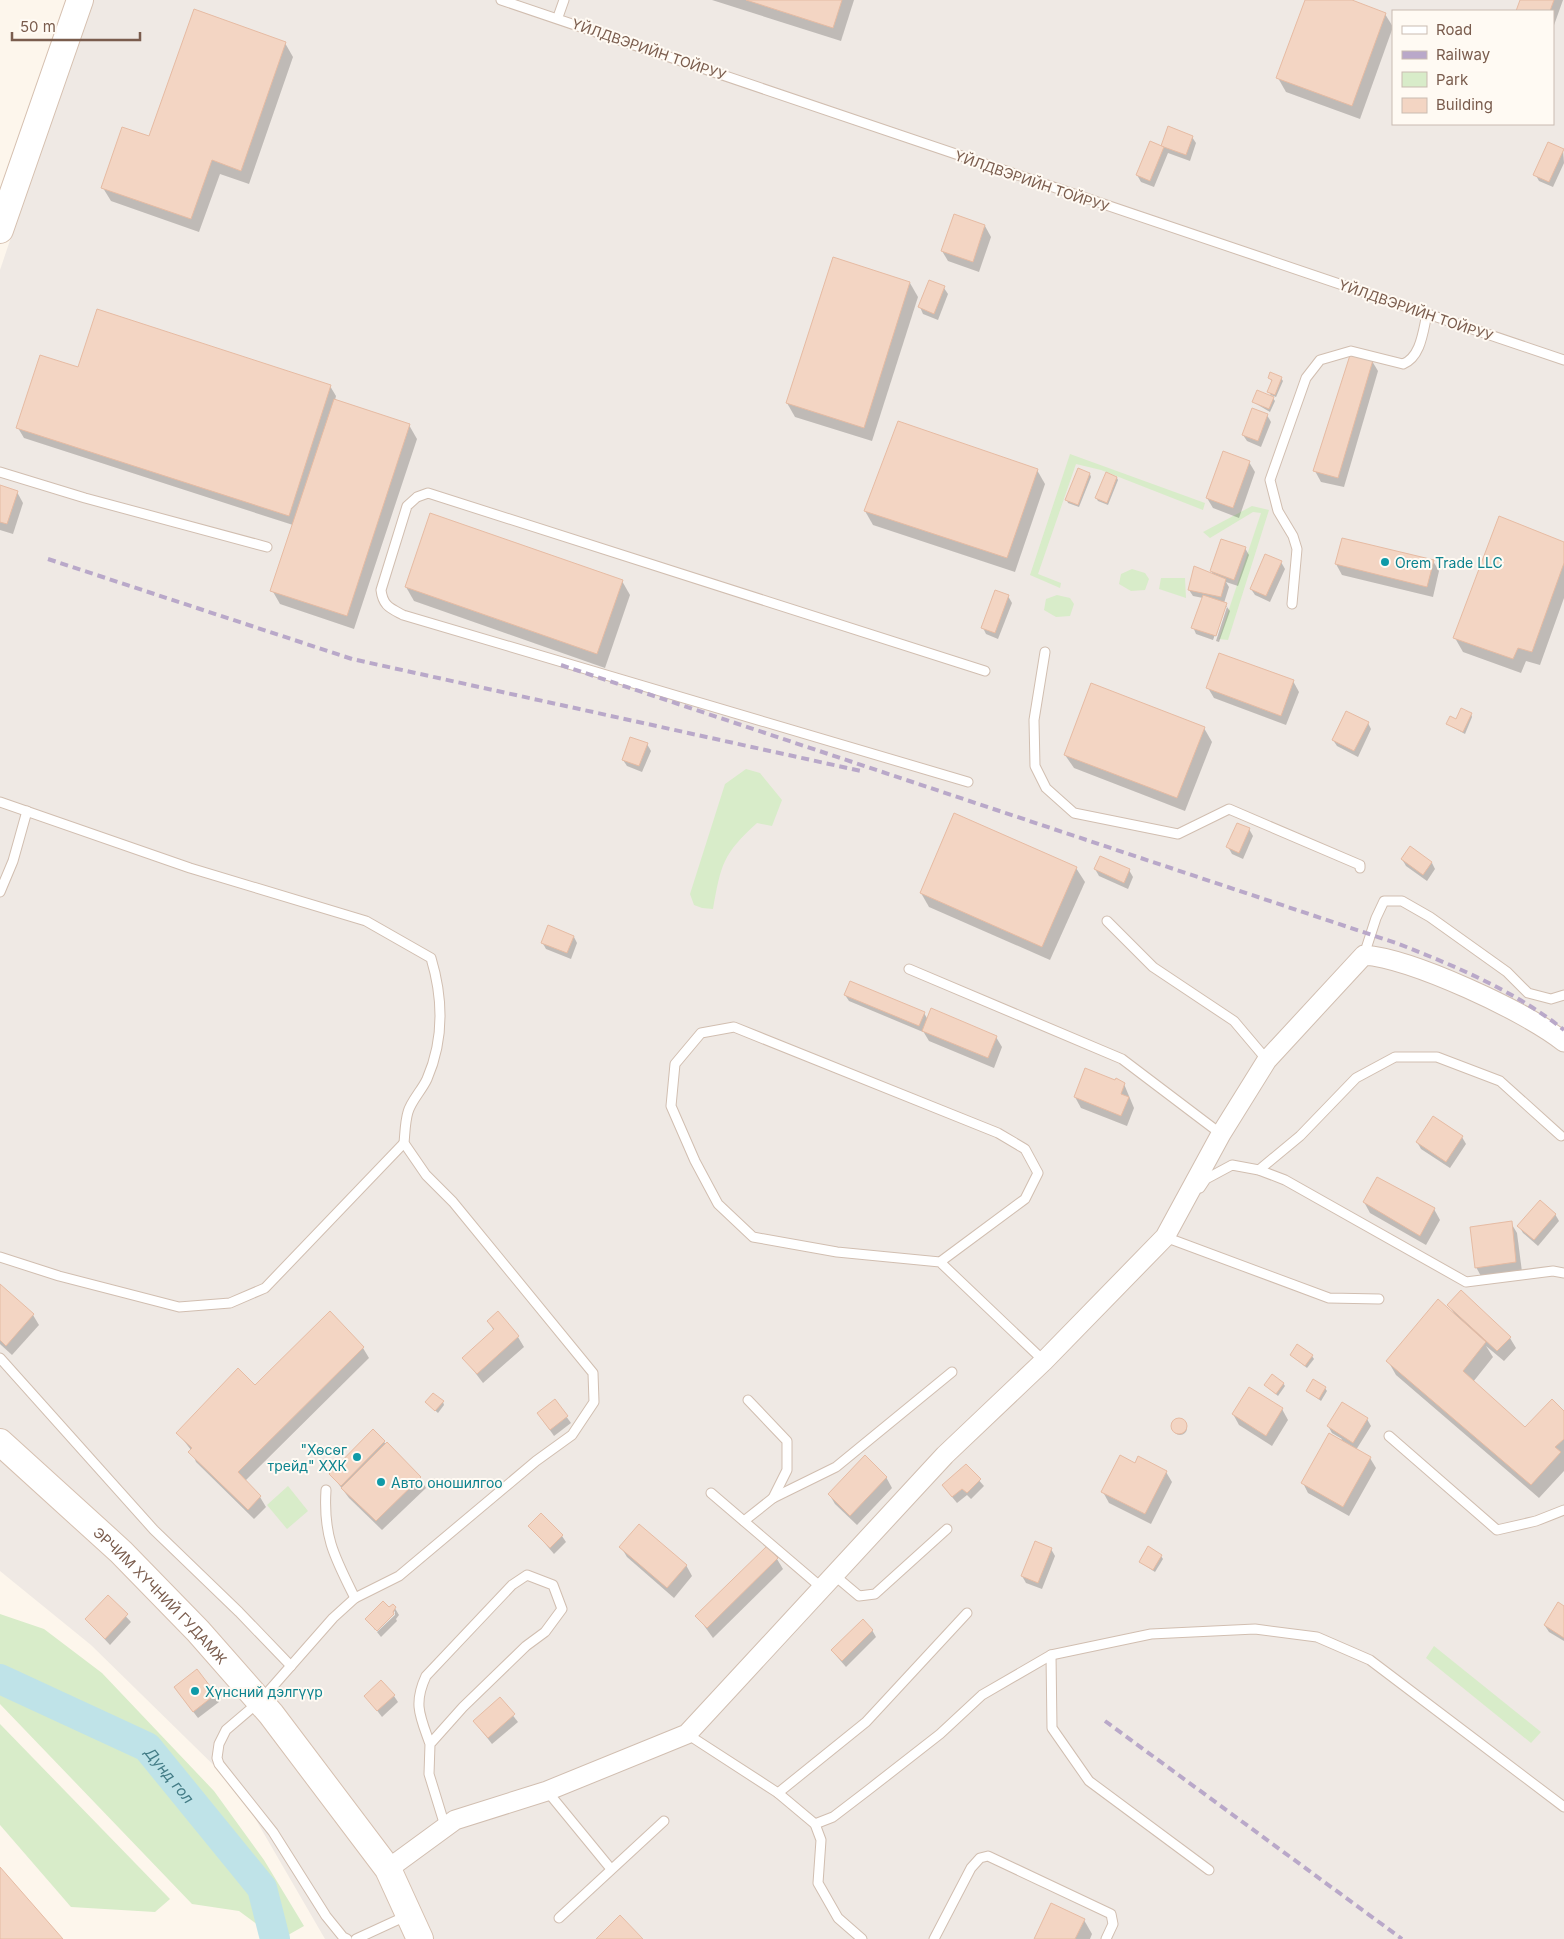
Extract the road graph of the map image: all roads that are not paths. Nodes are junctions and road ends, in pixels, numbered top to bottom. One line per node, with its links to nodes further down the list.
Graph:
1 (80, 0): 5 (main road)
2 (501, 0): 4 (lane, ҮЙЛДВЭРИЙН ТОЙРУУ)
3 (564, 0): 4 (lane)
4 (558, 18): 6 (lane, ҮЙЛДВЭРИЙН ТОЙРУУ)
5 (0, 230)
6 (1427, 314): 7 (lane, ҮЙЛДВЭРИЙН ТОЙРУУ); 10 (lane)
7 (1564, 360)
8 (0, 472): 9 (lane)
9 (267, 546)
10 (1292, 604)
11 (1044, 652): 16 (lane)
12 (986, 671): 13 (lane)
13 (968, 782)
14 (0, 802): 15 (lane)
15 (27, 811): 17 (lane); 26 (lane)
16 (1360, 868)
17 (0, 892)
18 (1107, 921): 23 (lane)
19 (1364, 955): 21 (lane); 22 (street); 23 (street)
20 (909, 969): 24 (lane)
21 (1564, 995)
22 (1564, 1042)
23 (1268, 1060): 24 (street)
24 (1221, 1134): 28 (street)
25 (1561, 1136): 27 (lane)
26 (404, 1143): 29 (lane); 46 (lane)
27 (1259, 1170): 28 (lane); 31 (lane)
28 (1165, 1237): 32 (lane); 34 (street)
29 (0, 1257)
30 (940, 1262): 30 (lane); 34 (lane)
31 (1564, 1273)
32 (1379, 1299)
33 (0, 1358): 49 (lane)
34 (1044, 1360): 45 (street)
35 (952, 1372): 41 (lane)
36 (748, 1400): 41 (lane)
37 (1388, 1436): 42 (lane)
38 (0, 1442): 50 (main road, ЭРЧИМ ХҮЧНИЙ ГУДАМЖ)
39 (326, 1490): 46 (lane)
40 (711, 1493): 43 (lane)
41 (773, 1498): 43 (lane)
42 (1564, 1510)
43 (744, 1521): 45 (lane)
44 (947, 1528): 45 (lane)
45 (828, 1581): 51 (street)
46 (355, 1598): 49 (lane)
47 (967, 1613): 54 (lane)
48 (1051, 1655): 55 (lane); 57 (lane); 61 (lane)
49 (291, 1666): 50 (lane)
50 (260, 1701): 60 (main road, ЭРЧИМ ХҮЧНИЙ ГУДАМЖ); 64 (lane)
51 (687, 1734): 53 (street); 54 (lane)
52 (430, 1744): 52 (lane); 58 (lane)
53 (547, 1791): 58 (street); 59 (lane)
54 (778, 1793): 57 (lane)
55 (1564, 1807)
56 (664, 1821): 59 (lane)
57 (815, 1824): 67 (lane)
58 (445, 1826): 60 (street)
59 (612, 1869): 63 (lane)
60 (388, 1870): 62 (main road, ЭРЧИМ ХҮЧНИЙ ГУДАМЖ)
61 (1209, 1870)
62 (409, 1914): 65 (lane); 66 (main road, ЭРЧИМ ХҮЧНИЙ ГУДАМЖ)
63 (559, 1918)
64 (346, 1939)
65 (356, 1939)
66 (420, 1939)
67 (862, 1939)
68 (934, 1939): 69 (lane)
69 (1106, 1939)

